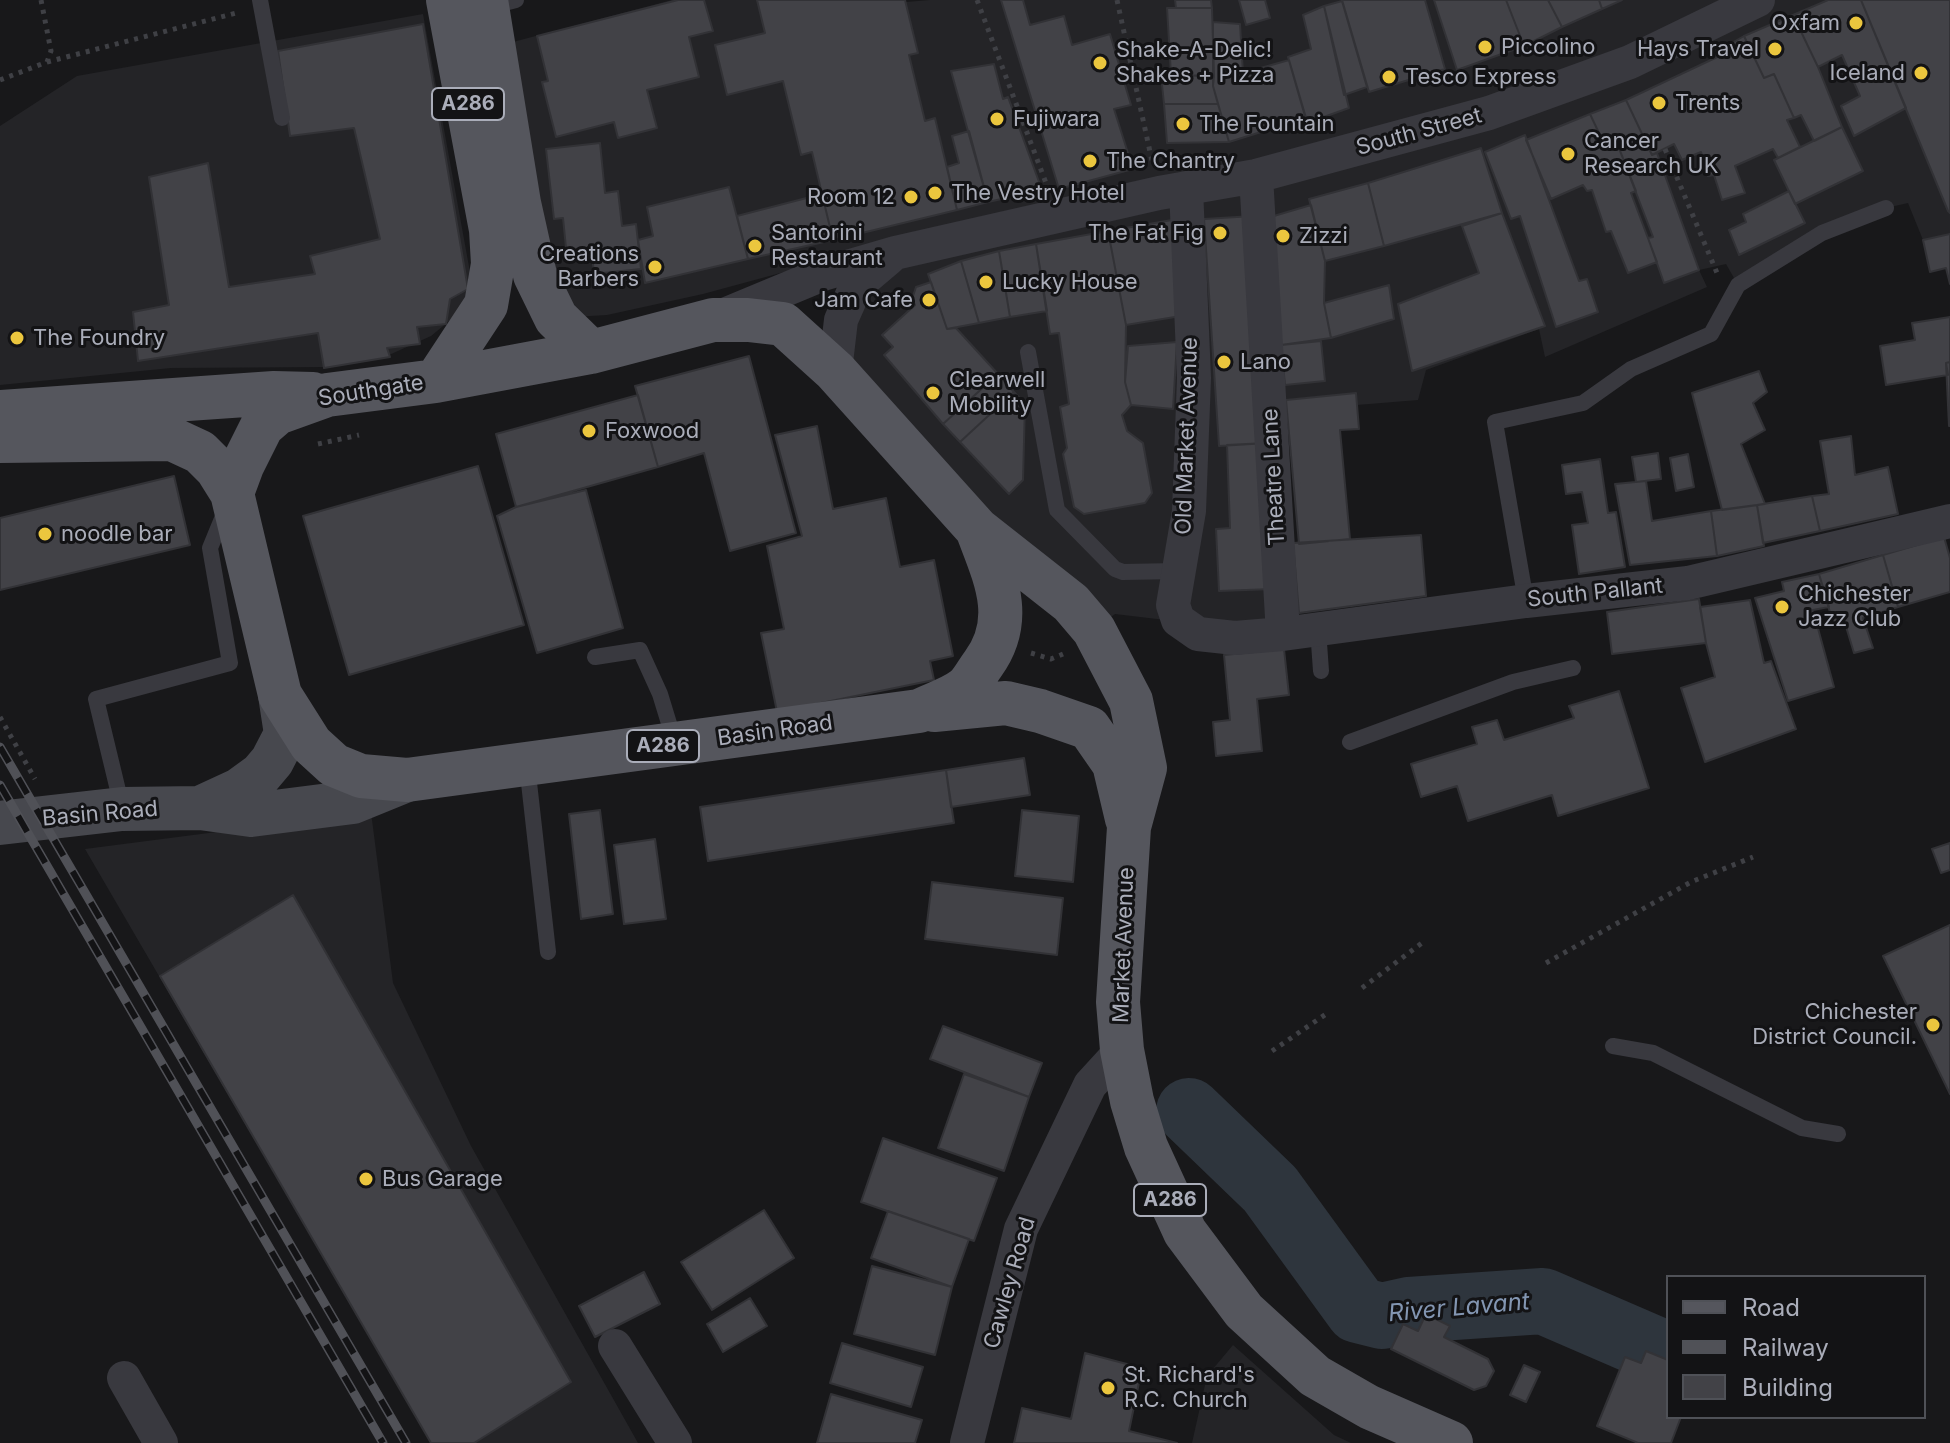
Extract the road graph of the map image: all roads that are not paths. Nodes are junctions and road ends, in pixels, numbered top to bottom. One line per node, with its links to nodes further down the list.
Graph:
1 (1758, 0): 5 (street, South Street)
2 (484, 2): 10 (main road, A286); 13 (main road, A286)
3 (261, 3): 4 (lane)
4 (282, 118)
5 (1256, 176): 6 (street, South Street); 23 (street, Theatre Lane)
6 (1172, 191): 8 (street, Southgate); 20 (street, Old Market Avenue)
7 (1886, 208): 21 (lane)
8 (895, 253): 9 (street, Southgate); 12 (street, Southgate)
9 (713, 320): 10 (main road, Southgate / A286); 12 (main road, Southgate / A286)
10 (591, 352): 13 (main road, Southgate / A286)
11 (1028, 352): 20 (lane)
12 (835, 371): 19 (main road, Southgate / A286)
13 (436, 381): 14 (main road, Southgate / A286)
14 (327, 395): 15 (main road, A286); 17 (main road, Southgate / A286)
15 (0, 412)
16 (0, 441): 17 (main road, A286)
17 (232, 493): 28 (main road, A286); 35 (lane)
18 (1950, 521): 21 (street, South Pallant)
19 (977, 529): 29 (main road, Basin Road / A286); 37 (main road, A286)
20 (1178, 571): 24 (street, Old Market Avenue)
21 (1526, 601): 22 (street, South Pallant)
22 (1318, 629): 23 (street, South Pallant); 27 (lane)
23 (1283, 634): 24 (street, South Pallant)
24 (1235, 638)
25 (595, 657): 31 (lane)
26 (1573, 668): 30 (lane)
27 (1321, 671)
28 (280, 695): 33 (main road, A286); 34 (street)
29 (919, 711): 31 (main road, Basin Road / A286); 37 (main road, A286)
30 (1350, 742)
31 (676, 744): 32 (main road, Basin Road / A286)
32 (527, 763): 33 (main road, Basin Road / A286); 38 (lane)
33 (407, 780): 34 (street, Basin Road)
34 (200, 808): 35 (street, Basin Road)
35 (122, 809): 36 (street, Basin Road)
36 (0, 823)
37 (1129, 827): 40 (main road, Market Avenue / A286)
38 (548, 952)
39 (1613, 1046): 41 (lane)
40 (1122, 1050): 46 (street, Cawley Road); 47 (main road, Market Avenue / A286)
41 (1838, 1134)
42 (615, 1346): 45 (street)
43 (124, 1378): 44 (street)
44 (161, 1443)
45 (675, 1443)
46 (967, 1443)
47 (1451, 1443)

